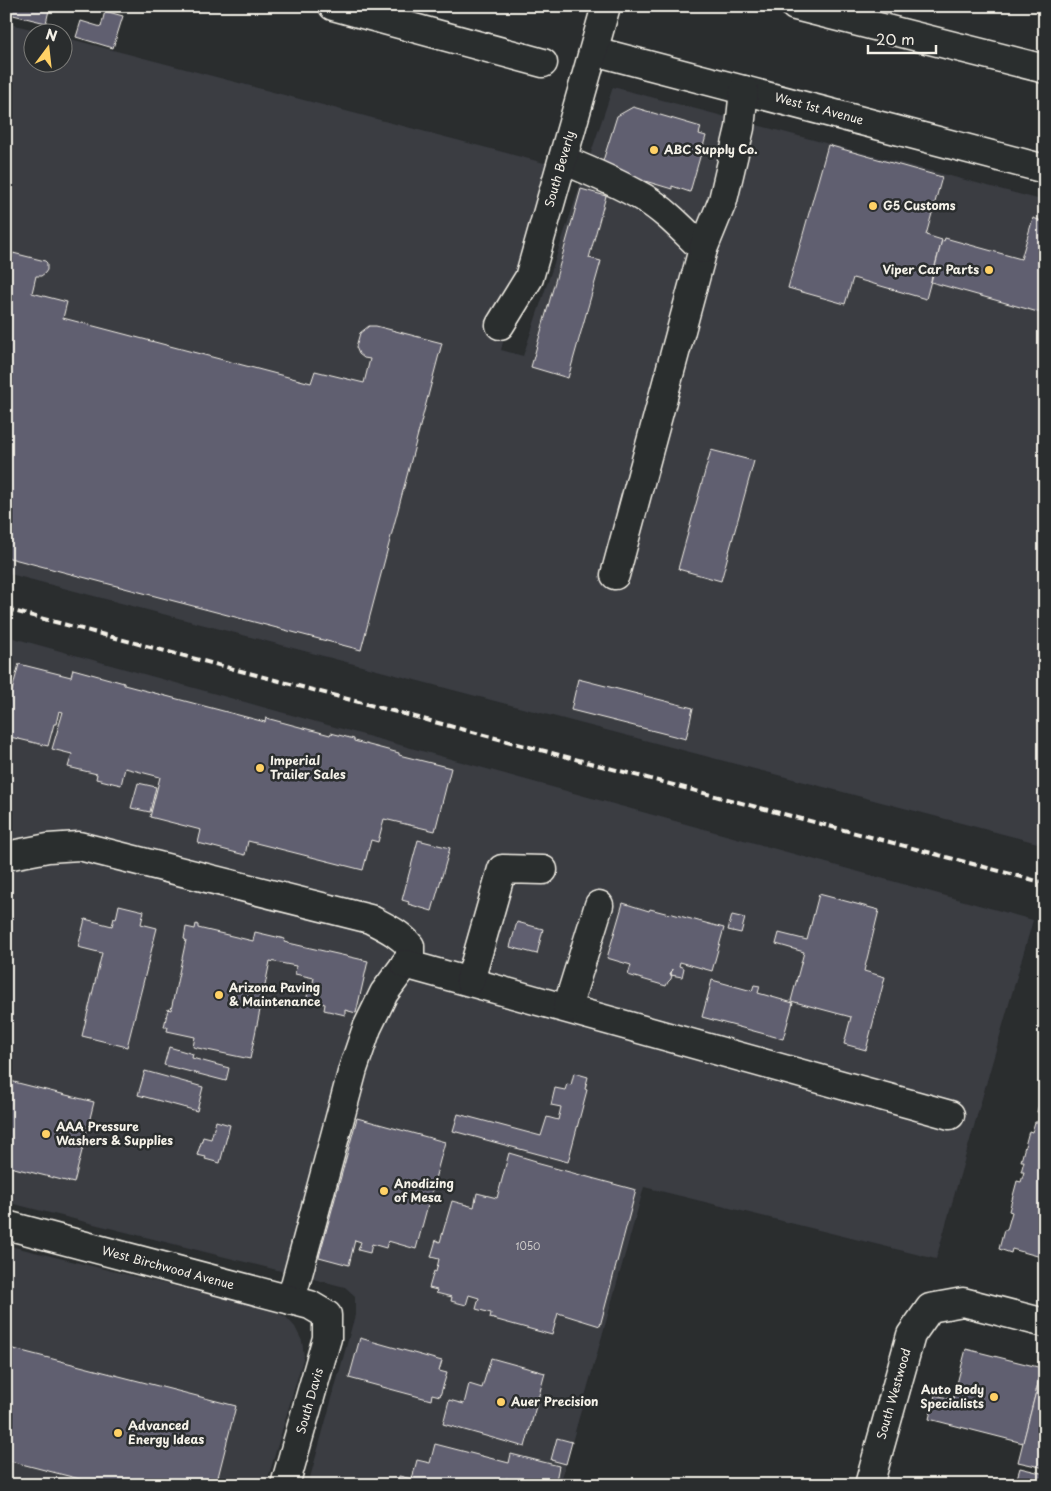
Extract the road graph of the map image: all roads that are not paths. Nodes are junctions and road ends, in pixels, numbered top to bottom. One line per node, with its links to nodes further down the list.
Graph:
1 (333, 6): 6 (street)
2 (606, 6): 5 (street, South Beverly)
3 (795, 6): 4 (street)
4 (861, 15): 7 (street)
5 (594, 51): 8 (street, West 1st Avenue); 9 (street, South Beverly)
6 (542, 63)
7 (1045, 69)
8 (744, 90): 10 (street, West 1st Avenue); 11 (street)
9 (563, 160): 11 (street); 12 (street, South Beverly)
10 (1045, 168)
11 (703, 249): 13 (street)
12 (500, 325)
13 (615, 575)
14 (6, 856): 17 (street)
15 (543, 870): 18 (street)
16 (599, 905): 19 (street)
17 (405, 964): 18 (street); 22 (street)
18 (470, 981): 19 (street)
19 (567, 1008): 20 (street)
20 (950, 1115)
21 (6, 1225): 22 (street, West Birchwood Avenue)
22 (291, 1300): 23 (street, West Birchwood Avenue)
23 (326, 1315): 25 (street, South Davis)
24 (1045, 1323): 26 (street, South Westwood)
25 (286, 1485)
26 (869, 1485)

